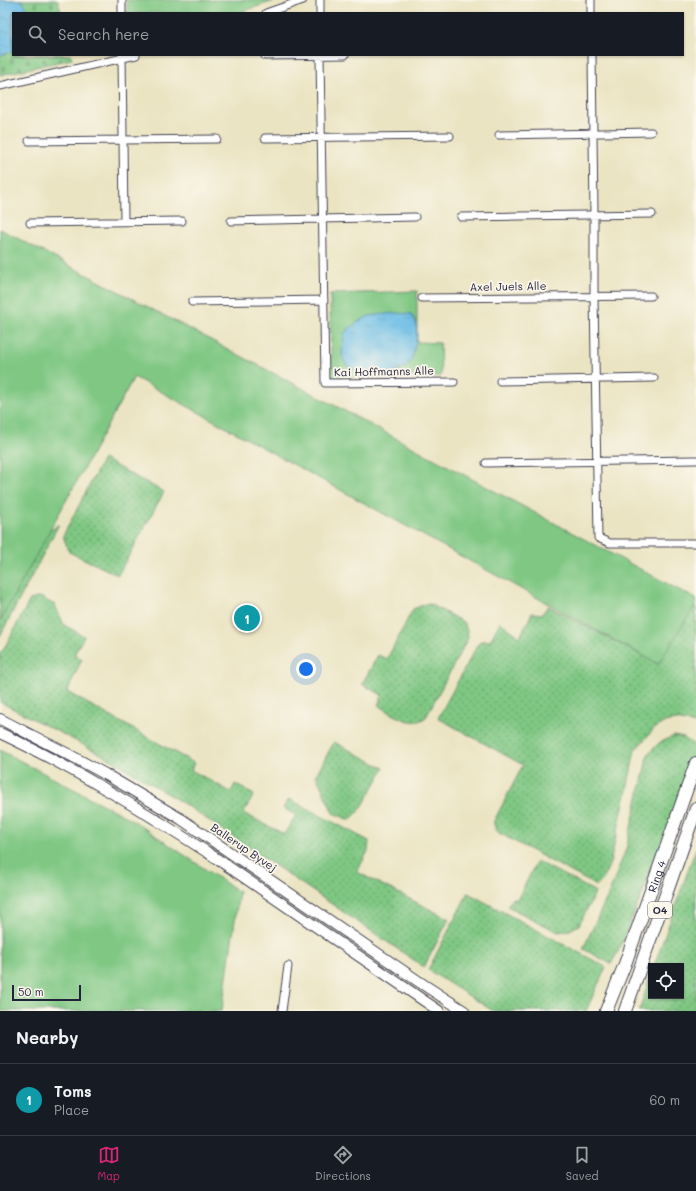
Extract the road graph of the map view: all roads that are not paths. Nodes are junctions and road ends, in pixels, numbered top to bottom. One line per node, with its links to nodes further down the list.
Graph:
1 (122, 0): 5 (street)
2 (303, 0): 6 (street)
3 (320, 0): 7 (street)
4 (591, 0): 8 (street)
5 (122, 12)
6 (269, 12)
7 (320, 12)
8 (591, 12)
9 (320, 56): 18 (street, Kai Hoffmanns Alle)
10 (592, 56): 14 (street)
11 (122, 57): 12 (street); 20 (street)
12 (0, 86)
13 (652, 132): 14 (street)
14 (593, 134): 15 (street); 23 (street)
15 (499, 135)
16 (450, 136): 18 (street)
17 (265, 138): 18 (street)
18 (322, 138): 26 (street, Kai Hoffmanns Alle)
19 (217, 139): 20 (street)
20 (123, 140): 21 (street); 27 (street)
21 (29, 141)
22 (652, 214): 23 (street)
23 (594, 215): 24 (street); 31 (street)
24 (461, 217)
25 (415, 218): 26 (street)
26 (323, 219): 29 (street); 34 (street, Kai Hoffmanns Alle)
27 (124, 221): 28 (street); 30 (street)
28 (182, 221)
29 (231, 221)
30 (30, 222)
31 (594, 296): 32 (street, Axel Juels Alle); 33 (street, Axel Juels Alle); 37 (street)
32 (651, 296)
33 (422, 298)
34 (324, 300): 35 (street); 39 (street, Kai Hoffmanns Alle)
35 (192, 302)
36 (654, 378): 37 (street)
37 (595, 379): 38 (street); 41 (street)
38 (500, 381)
39 (454, 382)
40 (696, 460): 41 (street)
41 (596, 462): 42 (street); 43 (street)
42 (486, 463)
43 (696, 543)
44 (0, 719): 53 (main road, Ballerup Byvej)
45 (0, 733): 52 (main road)
46 (696, 763): 48 (main road, Ring 4 / O4)
47 (696, 809): 57 (main road, Ring 4 / O4)
48 (625, 964): 50 (main road, Ring 4 / O4); 56 (main road)
49 (288, 966): 51 (street)
50 (615, 990): 54 (main road); 55 (main road, Ring 4 / O4)
51 (282, 1011)
52 (439, 1011)
53 (464, 1011)
54 (598, 1011)
55 (606, 1011)
56 (614, 1011)
57 (625, 1011)

